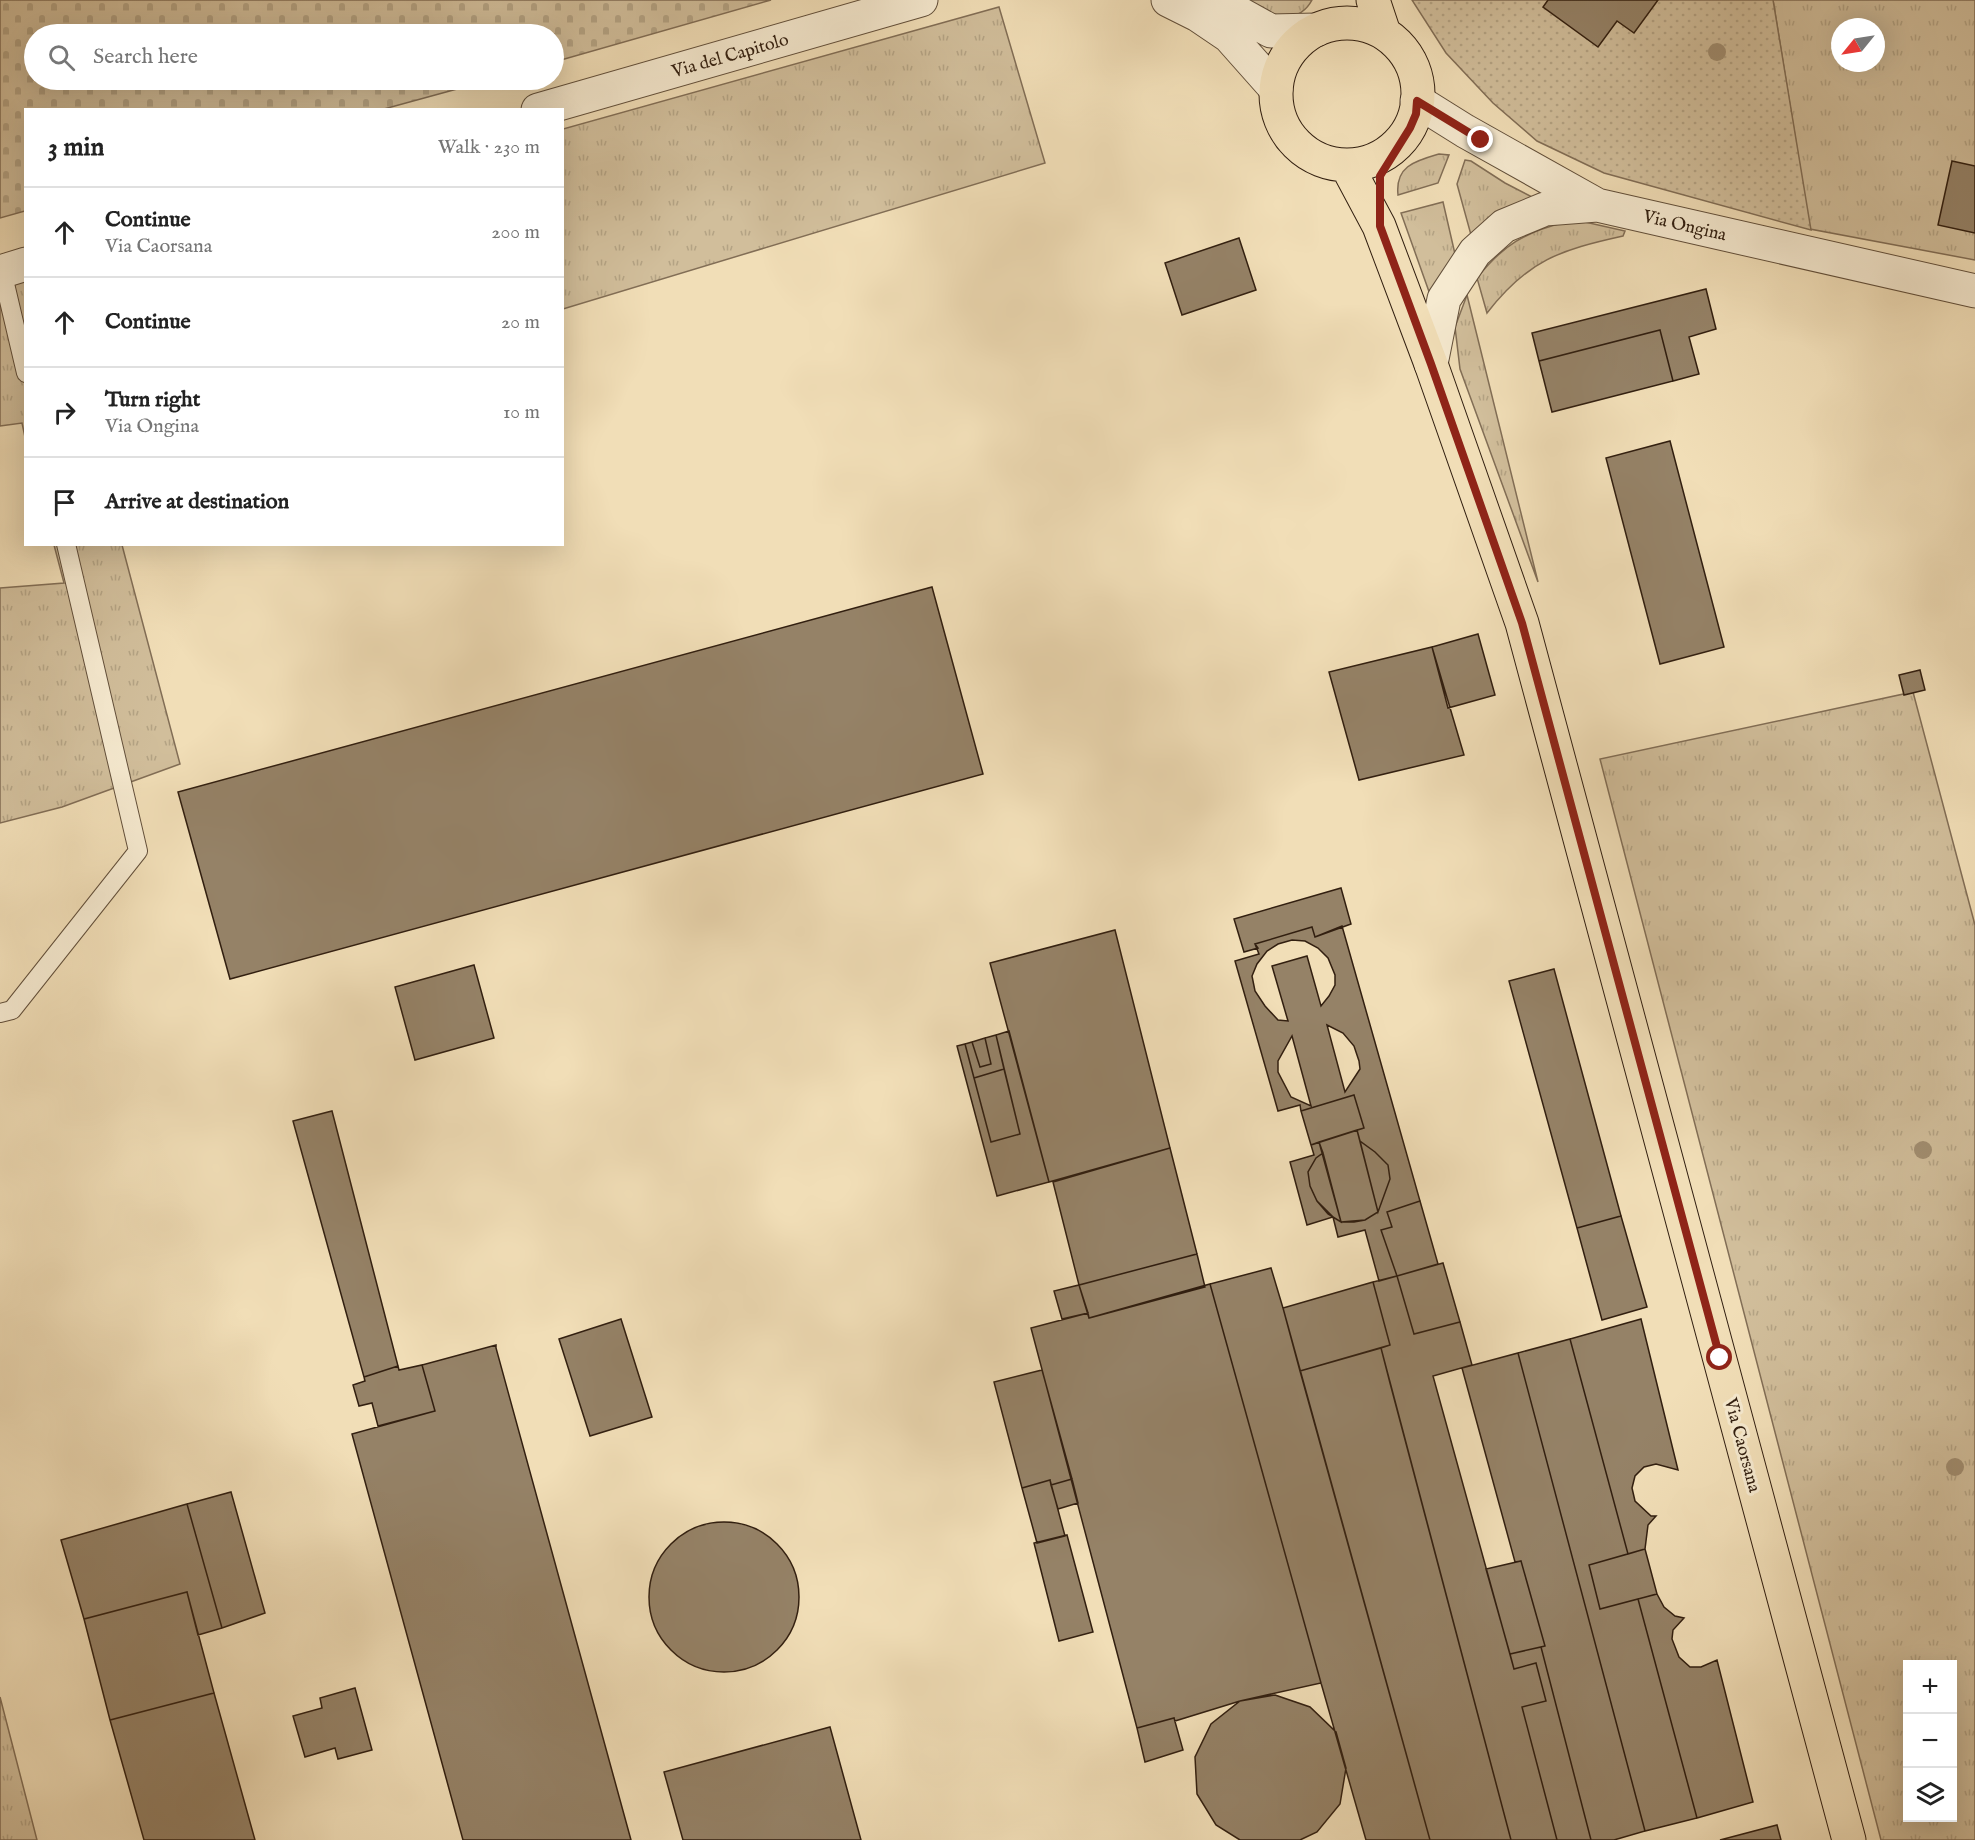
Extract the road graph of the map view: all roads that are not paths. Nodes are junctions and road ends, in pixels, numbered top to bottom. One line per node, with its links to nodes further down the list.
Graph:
1 (921, 0): 8 (street, Via del Capitolo)
2 (1168, 0): 7 (street)
3 (1215, 0): 5 (street)
4 (1373, 0): 6 (main road)
5 (1328, 18): 6 (main road); 7 (main road)
6 (1384, 33): 9 (main road)
7 (1276, 89): 10 (main road)
8 (545, 108)
9 (1413, 114): 10 (main road); 11 (street, Via Ongina); 12 (main road)
10 (1347, 166): 12 (main road)
11 (1597, 205): 14 (street, Via Ongina); 16 (street)
12 (1380, 226): 16 (main road, Via Caorsana)
13 (9, 269): 15 (lane)
14 (1975, 291)
15 (24, 360)
16 (1431, 364): 19 (main road, Via Caorsana)
17 (66, 546): 18 (lane)
18 (0, 1013)
19 (1849, 1840)

